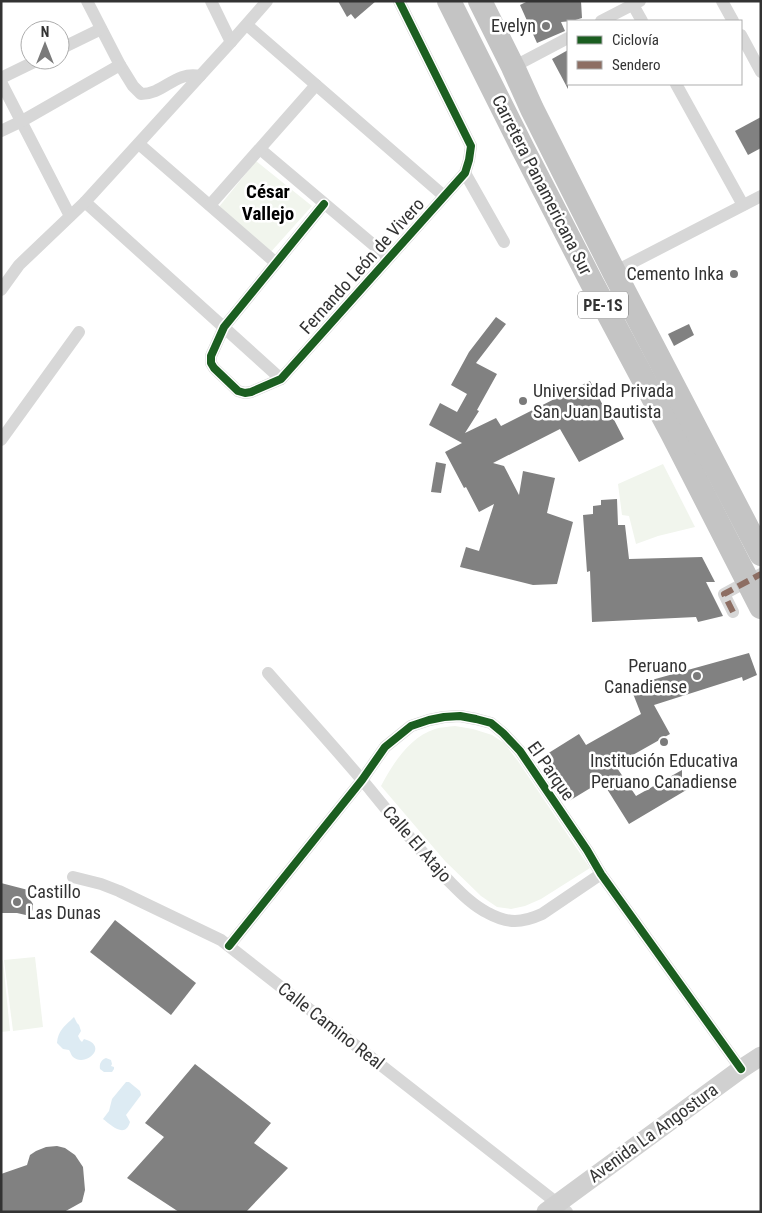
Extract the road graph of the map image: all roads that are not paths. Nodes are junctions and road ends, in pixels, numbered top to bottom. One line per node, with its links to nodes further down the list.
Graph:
1 (87, 1): 13 (street)
2 (211, 1): 16 (street)
3 (267, 1): 12 (street)
4 (399, 1): 31 (street)
5 (449, 1): 49 (highway, Carretera Panamericana Sur / PE-1S)
6 (480, 1): 19 (highway, Carretera Panamericana Sur / PE-1S)
7 (722, 1): 11 (street)
8 (637, 3): 9 (street); 10 (street)
9 (603, 20)
10 (642, 20)
11 (732, 20)
12 (247, 25): 16 (street); 25 (street)
13 (101, 28): 17 (street); 18 (street)
14 (742, 37): 21 (street)
15 (567, 39): 19 (street)
16 (231, 42): 22 (street)
17 (70, 44)
18 (120, 65): 22 (street); 27 (street)
19 (513, 67): 42 (highway, Carretera Panamericana Sur / PE-1S)
20 (20, 69): 23 (street)
21 (761, 72)
22 (200, 76): 29 (street)
23 (1, 78)
24 (1, 82): 27 (street)
25 (316, 85): 30 (street); 32 (street)
26 (677, 85): 37 (street)
27 (22, 121): 28 (street); 38 (street)
28 (1, 131)
29 (139, 144): 34 (street); 36 (street)
30 (260, 149): 35 (street); 36 (street)
31 (464, 173): 32 (street, Fernando León de Vivero); 39 (street)
32 (444, 196): 40 (street, Fernando León de Vivero)
33 (761, 196): 37 (street)
34 (84, 202): 38 (street); 44 (street)
35 (324, 204): 40 (street); 41 (street)
36 (210, 205): 41 (street)
37 (743, 205): 42 (street)
38 (70, 216): 43 (street)
39 (504, 242)
40 (389, 258): 46 (street, Fernando León de Vivero)
41 (276, 263): 44 (street)
42 (614, 272): 48 (highway, Carretera Panamericana Sur / PE-1S)
43 (1, 290)
44 (224, 327): 46 (street); 46 (street)
45 (79, 332): 47 (street)
46 (281, 379)
47 (1, 440)
48 (761, 554)
49 (756, 588): 50 (street)
50 (733, 612)
51 (268, 673): 52 (street, Calle El Atajo)
52 (362, 780): 53 (street, Calle El Atajo); 53 (street, El Parque); 55 (street, El Parque)
53 (601, 874): 57 (street, El Parque)
54 (73, 878): 55 (street, Calle Camino Real)
55 (229, 946): 58 (street, Calle Camino Real)
56 (761, 1056): 57 (street, Avenida La Angostura)
57 (741, 1068): 58 (street, Avenida La Angostura)
58 (557, 1209)

